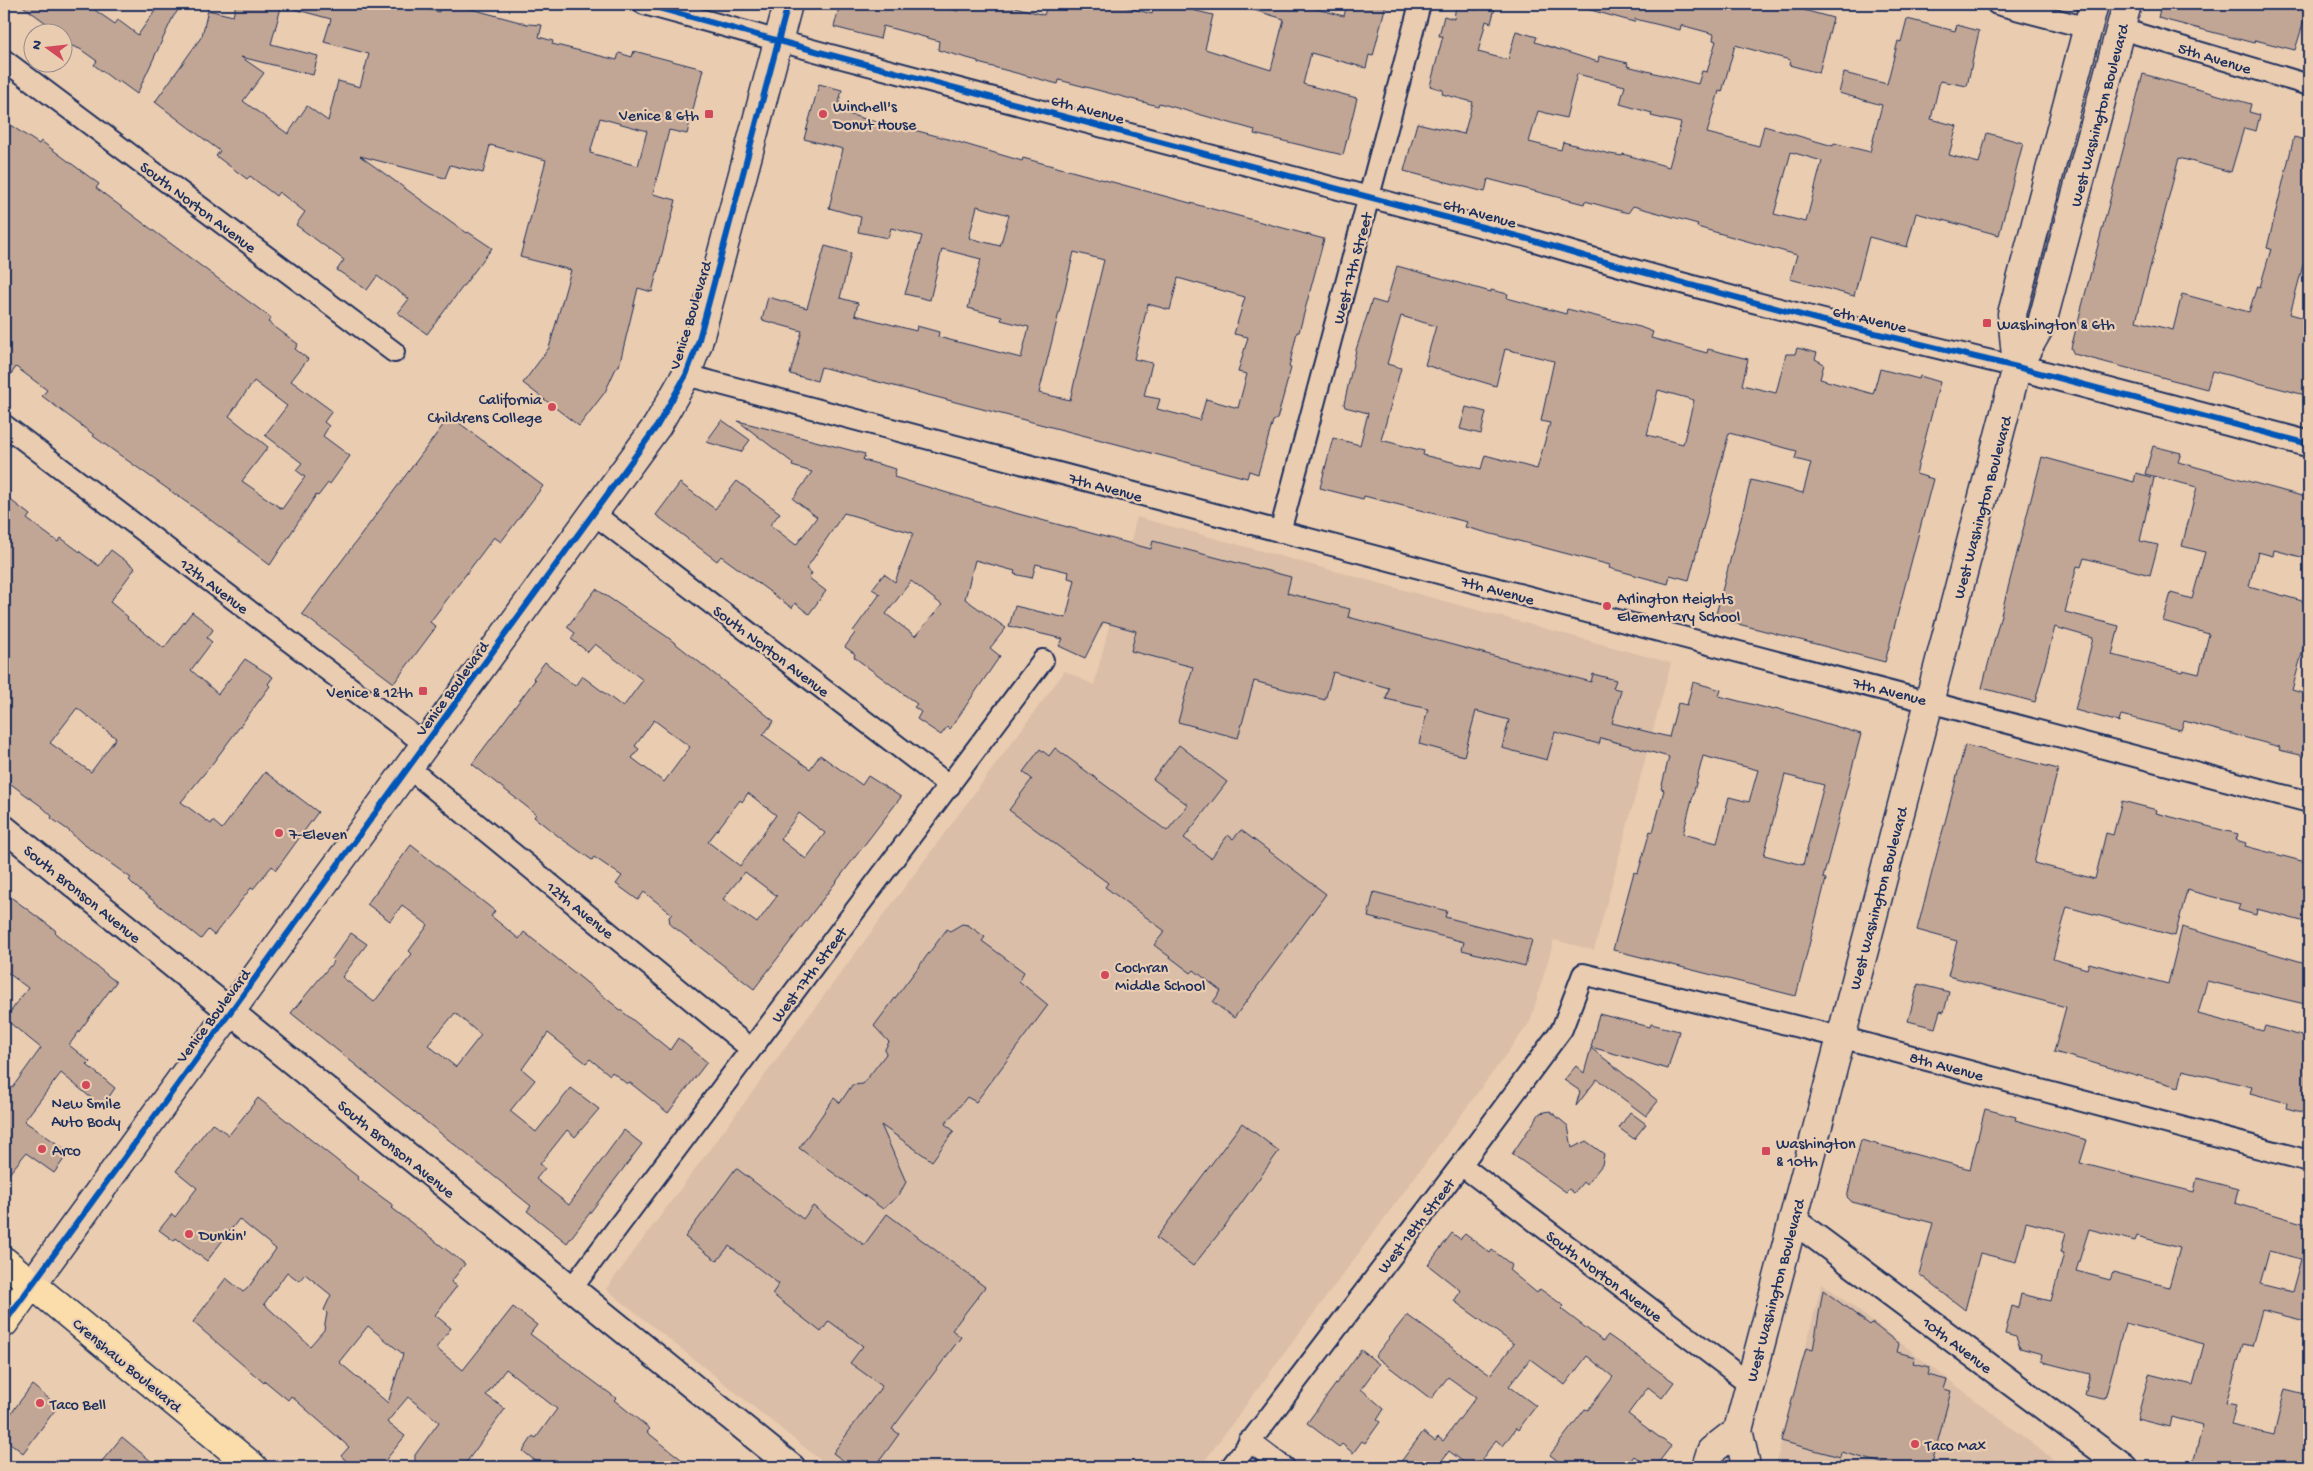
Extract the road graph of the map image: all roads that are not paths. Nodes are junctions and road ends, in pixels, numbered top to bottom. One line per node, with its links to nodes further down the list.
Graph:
1 (644, 4): 7 (street, 6th Avenue)
2 (788, 4): 7 (main road, Venice Boulevard)
3 (1420, 4): 10 (street, West 17th Street)
4 (1997, 4): 5 (street)
5 (2091, 16): 12 (main road, West Washington Boulevard)
6 (2124, 16): 9 (street, 5th Avenue); 12 (main road, West Washington Boulevard)
7 (778, 40): 10 (street, 6th Avenue); 13 (main road, Venice Boulevard)
8 (4, 60): 11 (street, South Norton Avenue)
9 (2309, 85)
10 (1370, 197): 12 (street, 6th Avenue); 17 (street, West 17th Street)
11 (394, 352)
12 (2017, 367): 15 (street, 6th Avenue); 19 (main road, West Washington Boulevard)
13 (686, 375): 16 (main road, Venice Boulevard); 17 (street, 7th Avenue)
14 (4, 426): 20 (street, 12th Avenue)
15 (2309, 444)
16 (594, 514): 20 (main road, Venice Boulevard); 22 (street, South Norton Avenue)
17 (1280, 532): 19 (street, 7th Avenue)
18 (1043, 660): 22 (street, West 17th Street)
19 (1930, 700): 23 (street, 7th Avenue); 27 (main road, West Washington Boulevard)
20 (426, 745): 21 (main road, Venice Boulevard)
21 (410, 769): 26 (main road, Venice Boulevard); 28 (street, 12th Avenue)
22 (950, 786): 28 (street, West 17th Street)
23 (2309, 802)
24 (4, 828): 26 (street, South Bronson Avenue)
25 (1583, 974): 27 (street, 8th Avenue); 30 (street, West 18th Street)
26 (230, 1014): 33 (main road, Venice Boulevard); 34 (street, South Bronson Avenue)
27 (1840, 1037): 29 (street, 8th Avenue); 31 (main road, West Washington Boulevard)
28 (751, 1049): 34 (street, West 17th Street)
29 (2309, 1161)
30 (1461, 1165): 36 (street, South Norton Avenue); 38 (street, West 18th Street)
31 (1793, 1220): 36 (main road, West Washington Boulevard); 45 (street, 10th Avenue)
32 (4, 1261): 33 (main road, Crenshaw Boulevard)
33 (32, 1284): 35 (main road, Venice Boulevard); 39 (main road, Crenshaw Boulevard)
34 (572, 1288): 40 (street, South Bronson Avenue)
35 (4, 1324)
36 (1750, 1384): 37 (main road, West Washington Boulevard)
37 (1738, 1430): 43 (main road); 44 (main road, West Washington Boulevard)
38 (1249, 1442): 41 (street, West 18th Street); 42 (street)
39 (253, 1467)
40 (792, 1467)
41 (1230, 1467)
42 (1284, 1467)
43 (1706, 1467)
44 (1743, 1467)
45 (2124, 1467)

